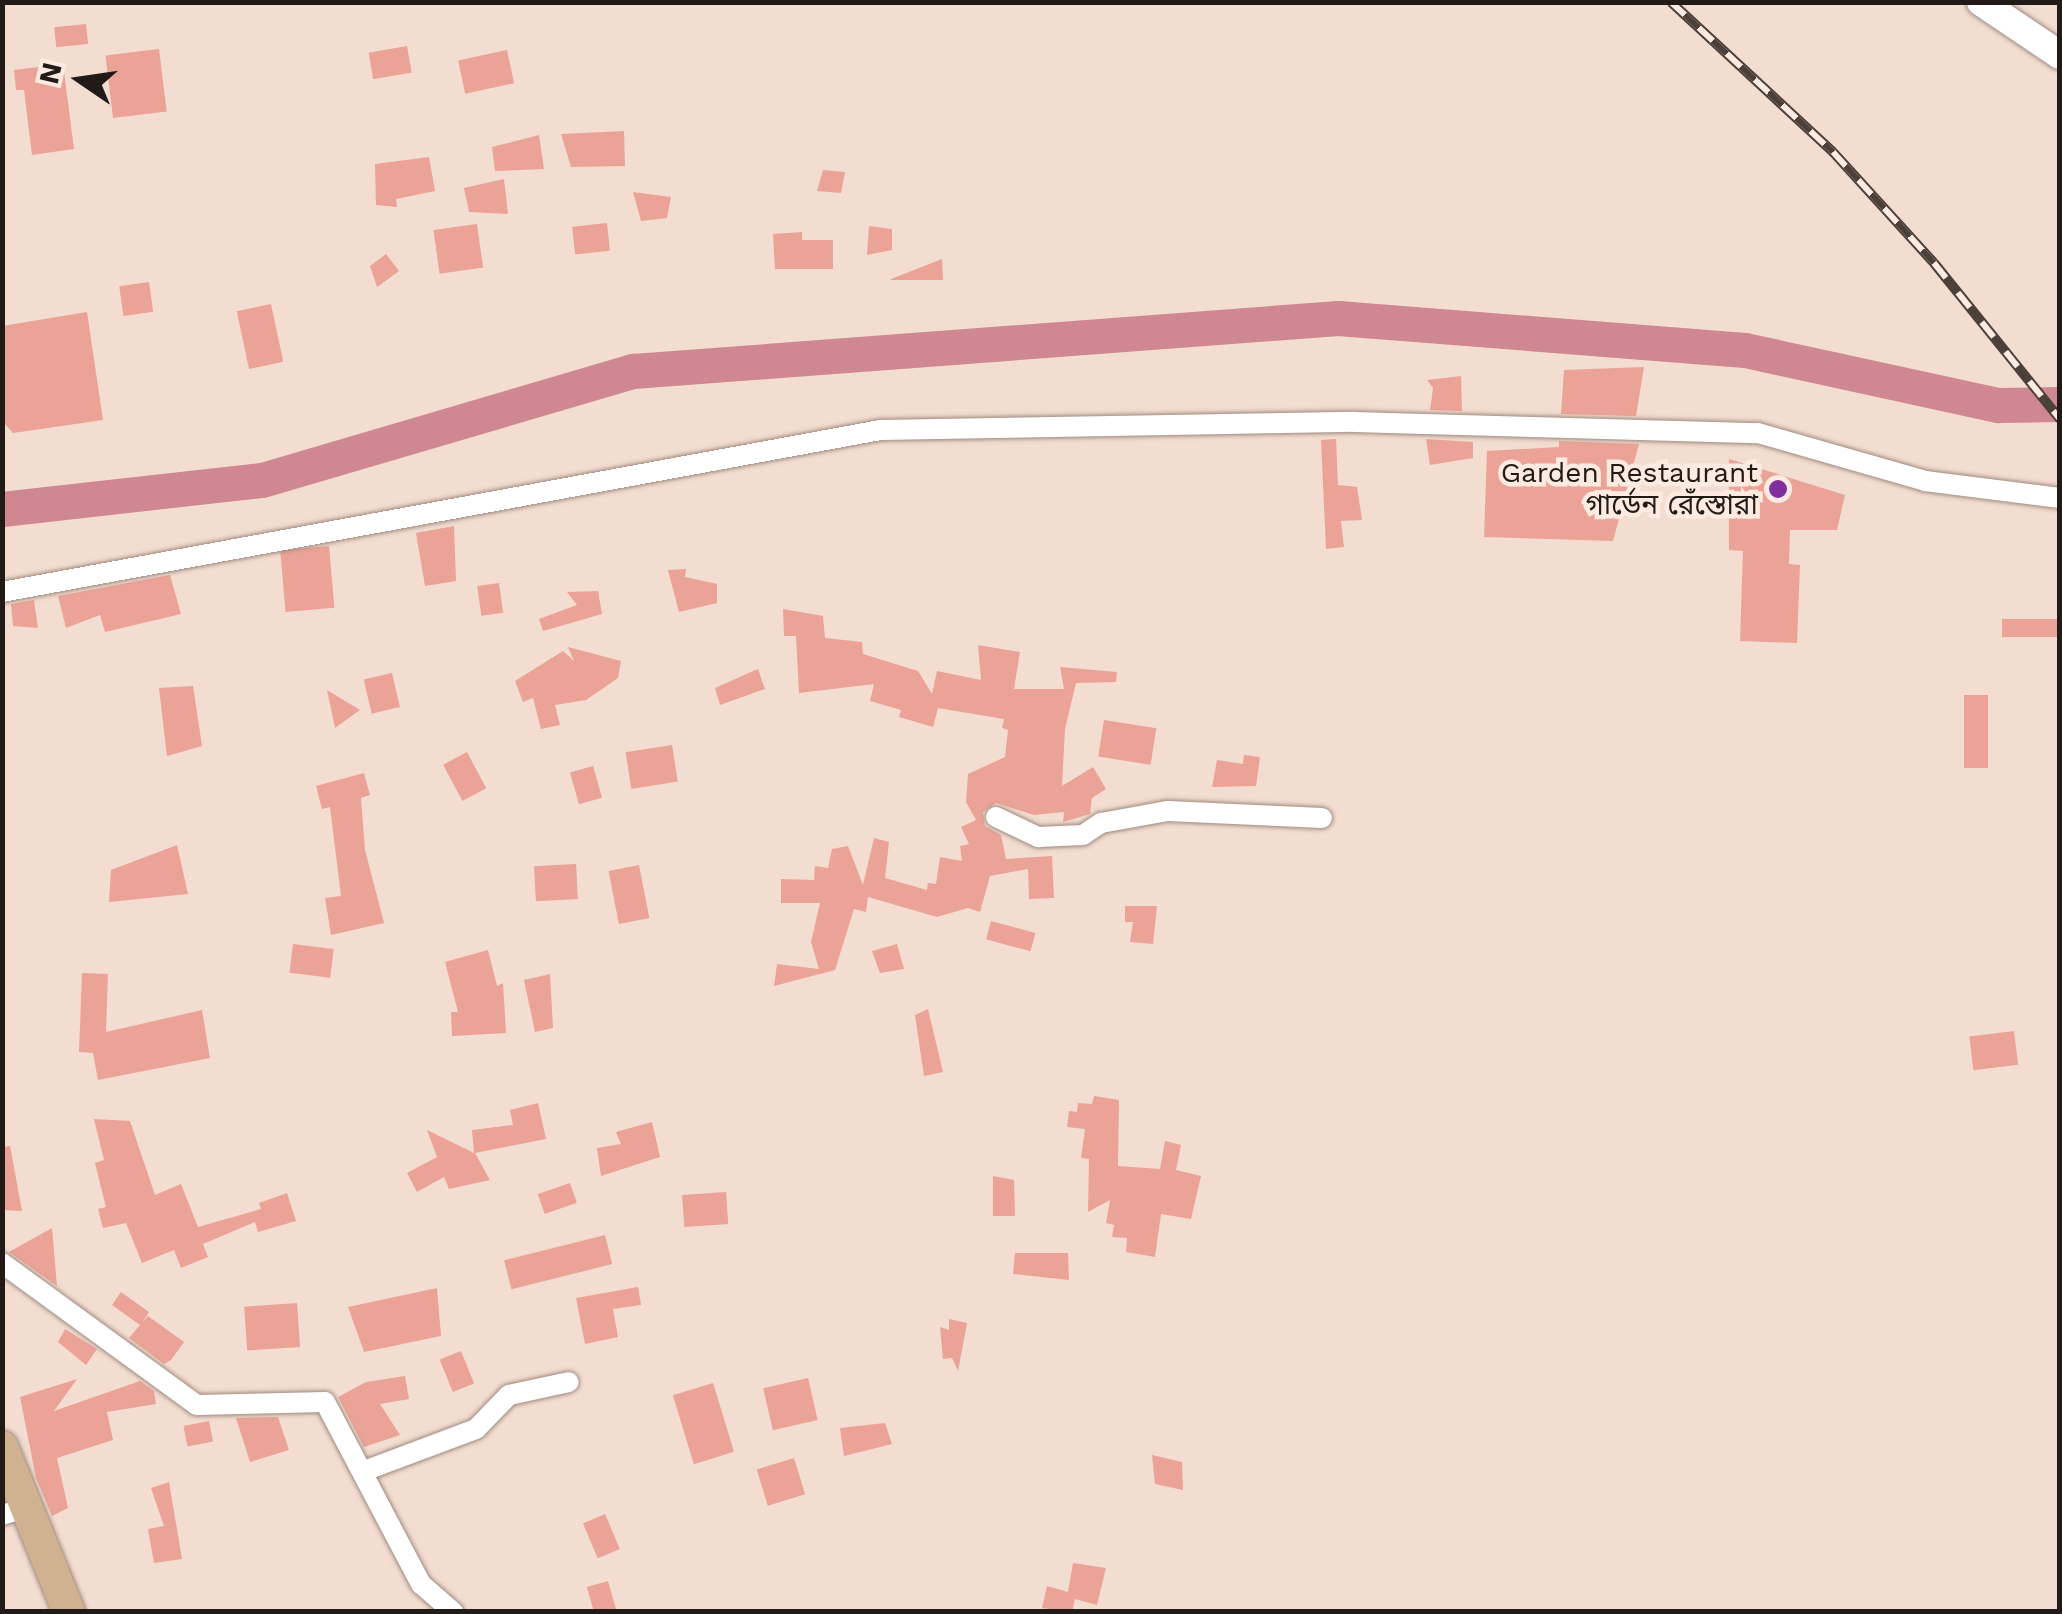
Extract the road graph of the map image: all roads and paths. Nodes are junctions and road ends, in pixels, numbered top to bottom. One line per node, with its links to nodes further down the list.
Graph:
1 (1981, 2): 2 (street)
2 (2060, 54)
3 (2060, 498): 4 (street)
4 (2, 592)
5 (996, 817): 6 (street)
6 (1322, 818)
7 (2, 1262): 10 (street)
8 (569, 1382): 10 (street)
9 (2, 1447): 11 (main road)
10 (364, 1472): 13 (street)
11 (14, 1512): 12 (main road)
12 (69, 1612)
13 (454, 1612)

